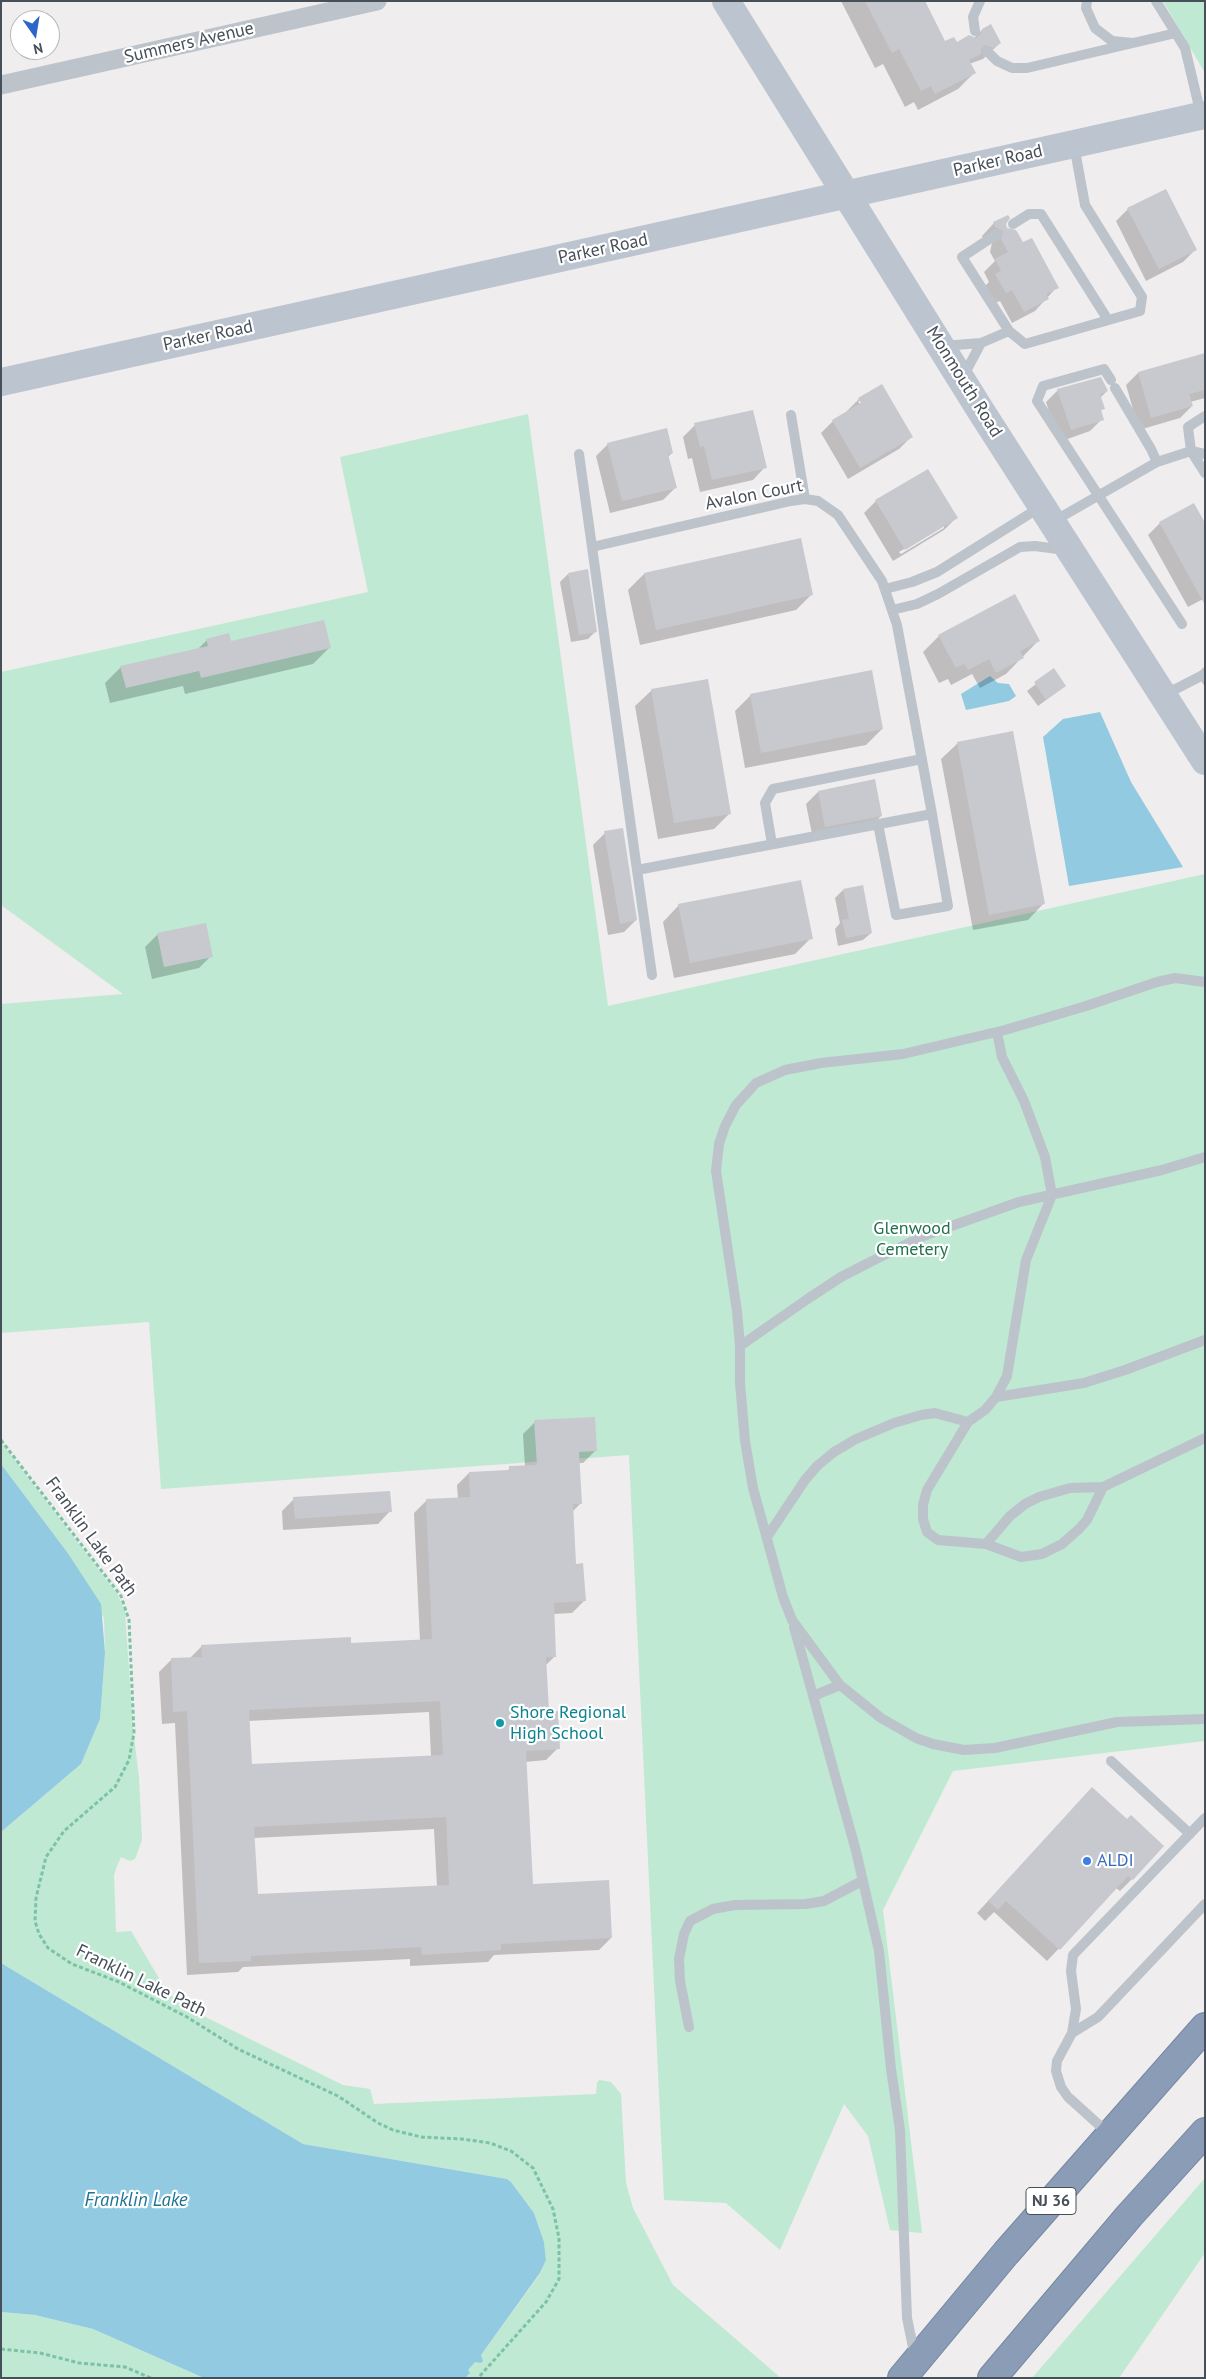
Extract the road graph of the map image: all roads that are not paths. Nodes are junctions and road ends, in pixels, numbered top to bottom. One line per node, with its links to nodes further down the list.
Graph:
1 (377, 1): 10 (street, Summers Avenue)
2 (726, 1): 13 (street, Monmouth Road)
3 (980, 1): 6 (lane)
4 (1086, 1): 8 (lane)
5 (1156, 1): 7 (lane)
6 (975, 31)
7 (1176, 33): 8 (lane); 11 (lane)
8 (1133, 43): 9 (lane)
9 (987, 51)
10 (1, 85)
11 (1203, 116): 12 (street, Parker Road)
12 (1074, 144): 13 (street, Parker Road); 16 (lane)
13 (847, 195): 19 (street, Monmouth Road); 21 (street, Parker Road)
14 (1013, 224): 16 (lane)
15 (997, 234): 17 (lane)
16 (1108, 320): 17 (lane)
17 (1009, 331): 18 (lane)
18 (981, 343): 19 (lane); 20 (lane)
19 (941, 346): 20 (street, Monmouth Road)
20 (961, 379): 31 (street, Monmouth Road)
21 (1, 382)
22 (791, 415): 30 (lane)
23 (1205, 416): 24 (lane)
24 (1191, 451): 26 (lane); 27 (lane); 28 (lane)
25 (579, 454): 32 (lane)
26 (1205, 454)
27 (1157, 462): 29 (lane); 29 (lane)
28 (1205, 473)
29 (1098, 496): 31 (lane); 36 (lane)
30 (805, 499): 32 (lane, Avalon Court); 34 (lane, Avalon Court)
31 (1048, 514): 33 (street, Monmouth Road); 34 (lane)
32 (592, 547): 44 (lane)
33 (1070, 551): 35 (lane); 38 (street, Monmouth Road)
34 (885, 589): 35 (lane, Avalon Court)
35 (892, 610): 39 (lane, Avalon Court)
36 (1182, 624)
37 (1205, 677): 38 (lane)
38 (1163, 696): 40 (street, Monmouth Road)
39 (922, 759): 41 (lane, Avalon Court); 43 (lane)
40 (1205, 761)
41 (932, 814): 42 (lane); 42 (lane, Avalon Court)
42 (878, 824): 43 (lane)
43 (772, 844): 44 (lane)
44 (637, 870): 45 (lane)
45 (652, 976)
46 (1205, 982): 47 (lane)
47 (997, 1032): 49 (lane); 51 (lane)
48 (1205, 1157): 49 (lane)
49 (1052, 1195): 51 (lane); 52 (lane)
50 (1205, 1340): 52 (lane)
51 (740, 1346): 56 (lane)
52 (996, 1397): 53 (lane)
53 (968, 1422): 56 (lane); 57 (lane)
54 (1205, 1438): 55 (lane)
55 (1104, 1487): 57 (lane); 57 (lane)
56 (767, 1537): 58 (lane)
57 (986, 1544)
58 (792, 1620): 59 (lane); 60 (lane)
59 (840, 1685): 60 (lane); 61 (lane)
60 (813, 1696): 65 (lane)
61 (1205, 1719)
62 (1111, 1761): 64 (lane)
63 (1205, 1818): 64 (lane)
64 (1190, 1834): 69 (lane)
65 (862, 1881): 67 (lane); 72 (lane)
66 (1205, 1904): 69 (lane)
67 (689, 2027)
68 (1205, 2027): 71 (highway, NJ 36)
69 (1072, 2033): 71 (lane)
70 (1205, 2132): 73 (highway)
71 (1109, 2134): 72 (highway, NJ 36)
72 (909, 2369)
73 (992, 2378)

